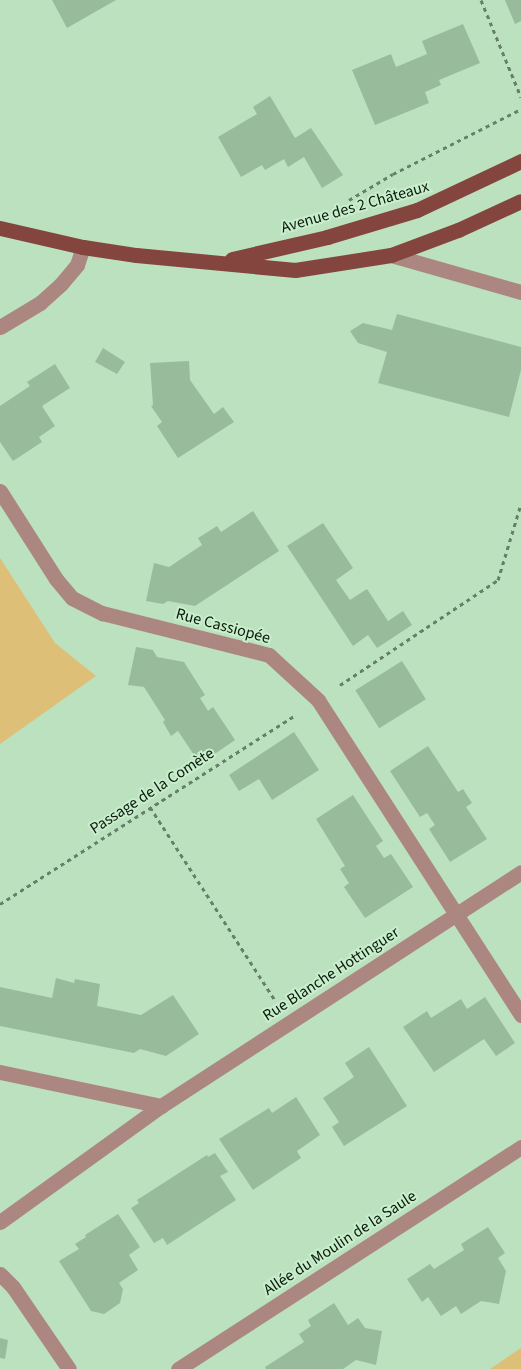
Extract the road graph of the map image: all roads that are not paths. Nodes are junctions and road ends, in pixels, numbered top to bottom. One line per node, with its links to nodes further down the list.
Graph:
1 (521, 162): 6 (main road, Avenue des 2 Châteaux)
2 (521, 201): 5 (main road, Avenue des 2 Châteaux)
3 (0, 228): 4 (main road, Avenue des 2 Châteaux)
4 (83, 247): 6 (main road, Avenue des 2 Châteaux); 8 (street)
5 (391, 255): 6 (main road, Avenue des 2 Châteaux); 7 (street)
6 (222, 261)
7 (521, 292)
8 (0, 327)
9 (0, 492): 11 (street, Rue Cassiopée)
10 (521, 872): 11 (street, Rue Blanche Hottinguer)
11 (457, 914): 12 (street); 14 (street, Rue Blanche Hottinguer)
12 (521, 1015)
13 (0, 1072): 14 (street)
14 (161, 1106): 16 (street, Rue Blanche Hottinguer)
15 (521, 1147): 19 (street, Allée du Moulin de la Saule)
16 (0, 1222)
17 (0, 1274): 18 (street)
18 (69, 1369)
19 (178, 1369)

